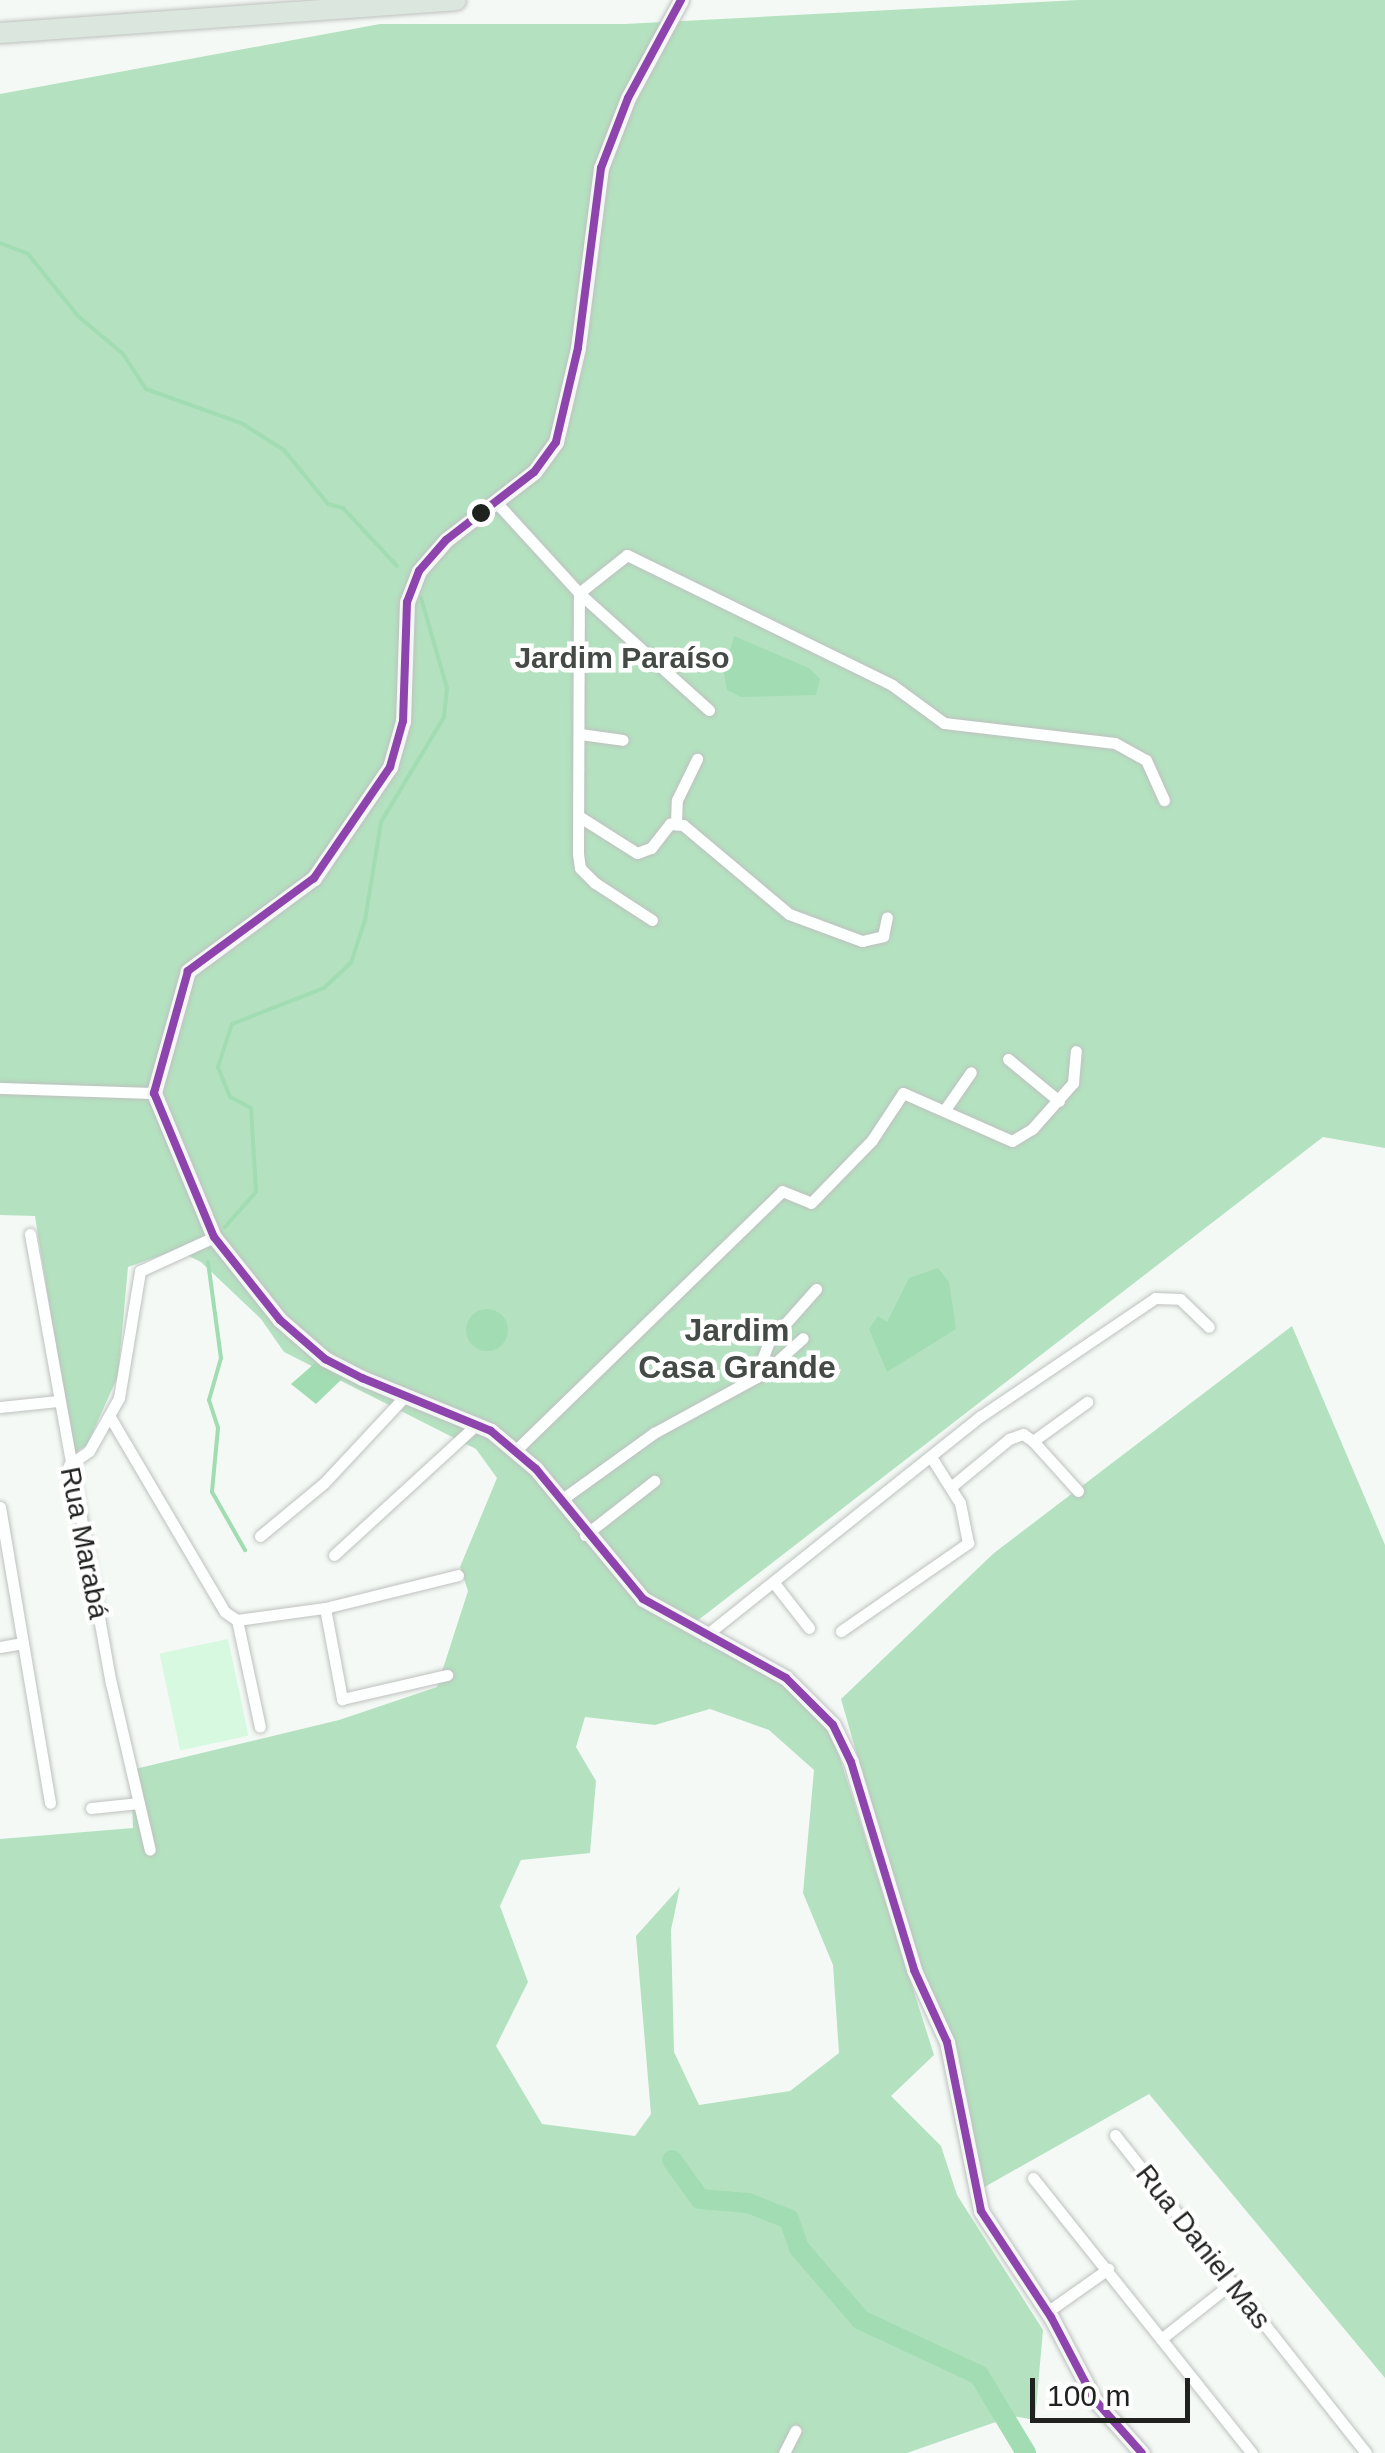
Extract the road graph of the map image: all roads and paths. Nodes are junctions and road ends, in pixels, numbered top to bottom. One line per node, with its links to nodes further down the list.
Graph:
1 (456, 0): 3 (highway)
2 (681, 0): 4 (main road)
3 (0, 33)
4 (496, 502): 5 (street); 19 (main road)
5 (579, 593): 6 (street); 7 (street); 10 (street)
6 (709, 710)
7 (580, 734): 8 (street); 11 (street)
8 (623, 740)
9 (697, 759): 12 (street)
10 (1164, 800)
11 (580, 817): 12 (street); 14 (street)
12 (676, 823): 13 (street)
13 (887, 917)
14 (652, 920)
15 (1076, 1051): 20 (street)
16 (1008, 1058): 20 (street)
17 (971, 1072): 21 (street)
18 (0, 1088): 19 (street)
19 (154, 1092): 23 (main road)
20 (1059, 1101): 21 (street)
21 (944, 1111): 35 (street)
22 (30, 1234): 29 (street, Rua Marabá)
23 (214, 1236): 28 (main road); 32 (street)
24 (816, 1289): 27 (street)
25 (1208, 1327): 36 (street)
26 (803, 1338): 27 (street)
27 (755, 1378): 41 (street)
28 (405, 1396): 33 (main road); 44 (street)
29 (58, 1401): 31 (street); 37 (street, Rua Marabá)
30 (1087, 1402): 34 (street)
31 (0, 1408)
32 (110, 1417): 37 (street); 49 (street)
33 (477, 1424): 35 (main road); 45 (street)
34 (1033, 1441): 39 (street); 40 (street)
35 (516, 1450): 41 (main road)
36 (930, 1457): 39 (street); 47 (street)
37 (69, 1465): 58 (street, Rua Marabá)
38 (654, 1481): 43 (street)
39 (952, 1486): 51 (street)
40 (1078, 1491)
41 (560, 1500): 43 (main road)
42 (0, 1507): 53 (street)
43 (585, 1535): 52 (main road)
44 (260, 1536)
45 (334, 1555)
46 (458, 1575): 48 (street)
47 (774, 1582): 50 (street); 52 (street)
48 (325, 1608): 49 (street); 55 (street)
49 (237, 1620): 56 (street)
50 (810, 1628)
51 (841, 1630)
52 (705, 1636): 65 (main road)
53 (23, 1643): 54 (street); 57 (street)
54 (0, 1647)
55 (447, 1675)
56 (260, 1727)
57 (50, 1803)
58 (139, 1803): 59 (street); 60 (street, Rua Marabá)
59 (91, 1808)
60 (150, 1850)
61 (1115, 2135): 64 (street, Rua Daniel Mas)
62 (1033, 2178): 63 (street)
63 (1108, 2269): 65 (street); 66 (street)
64 (1232, 2283): 66 (street); 71 (street, Rua Daniel Mas)
65 (1047, 2312): 69 (main road)
66 (1162, 2339): 70 (street)
67 (794, 2432): 68 (street)
68 (784, 2453)
69 (1142, 2453)
70 (1252, 2453)
71 (1366, 2453)

